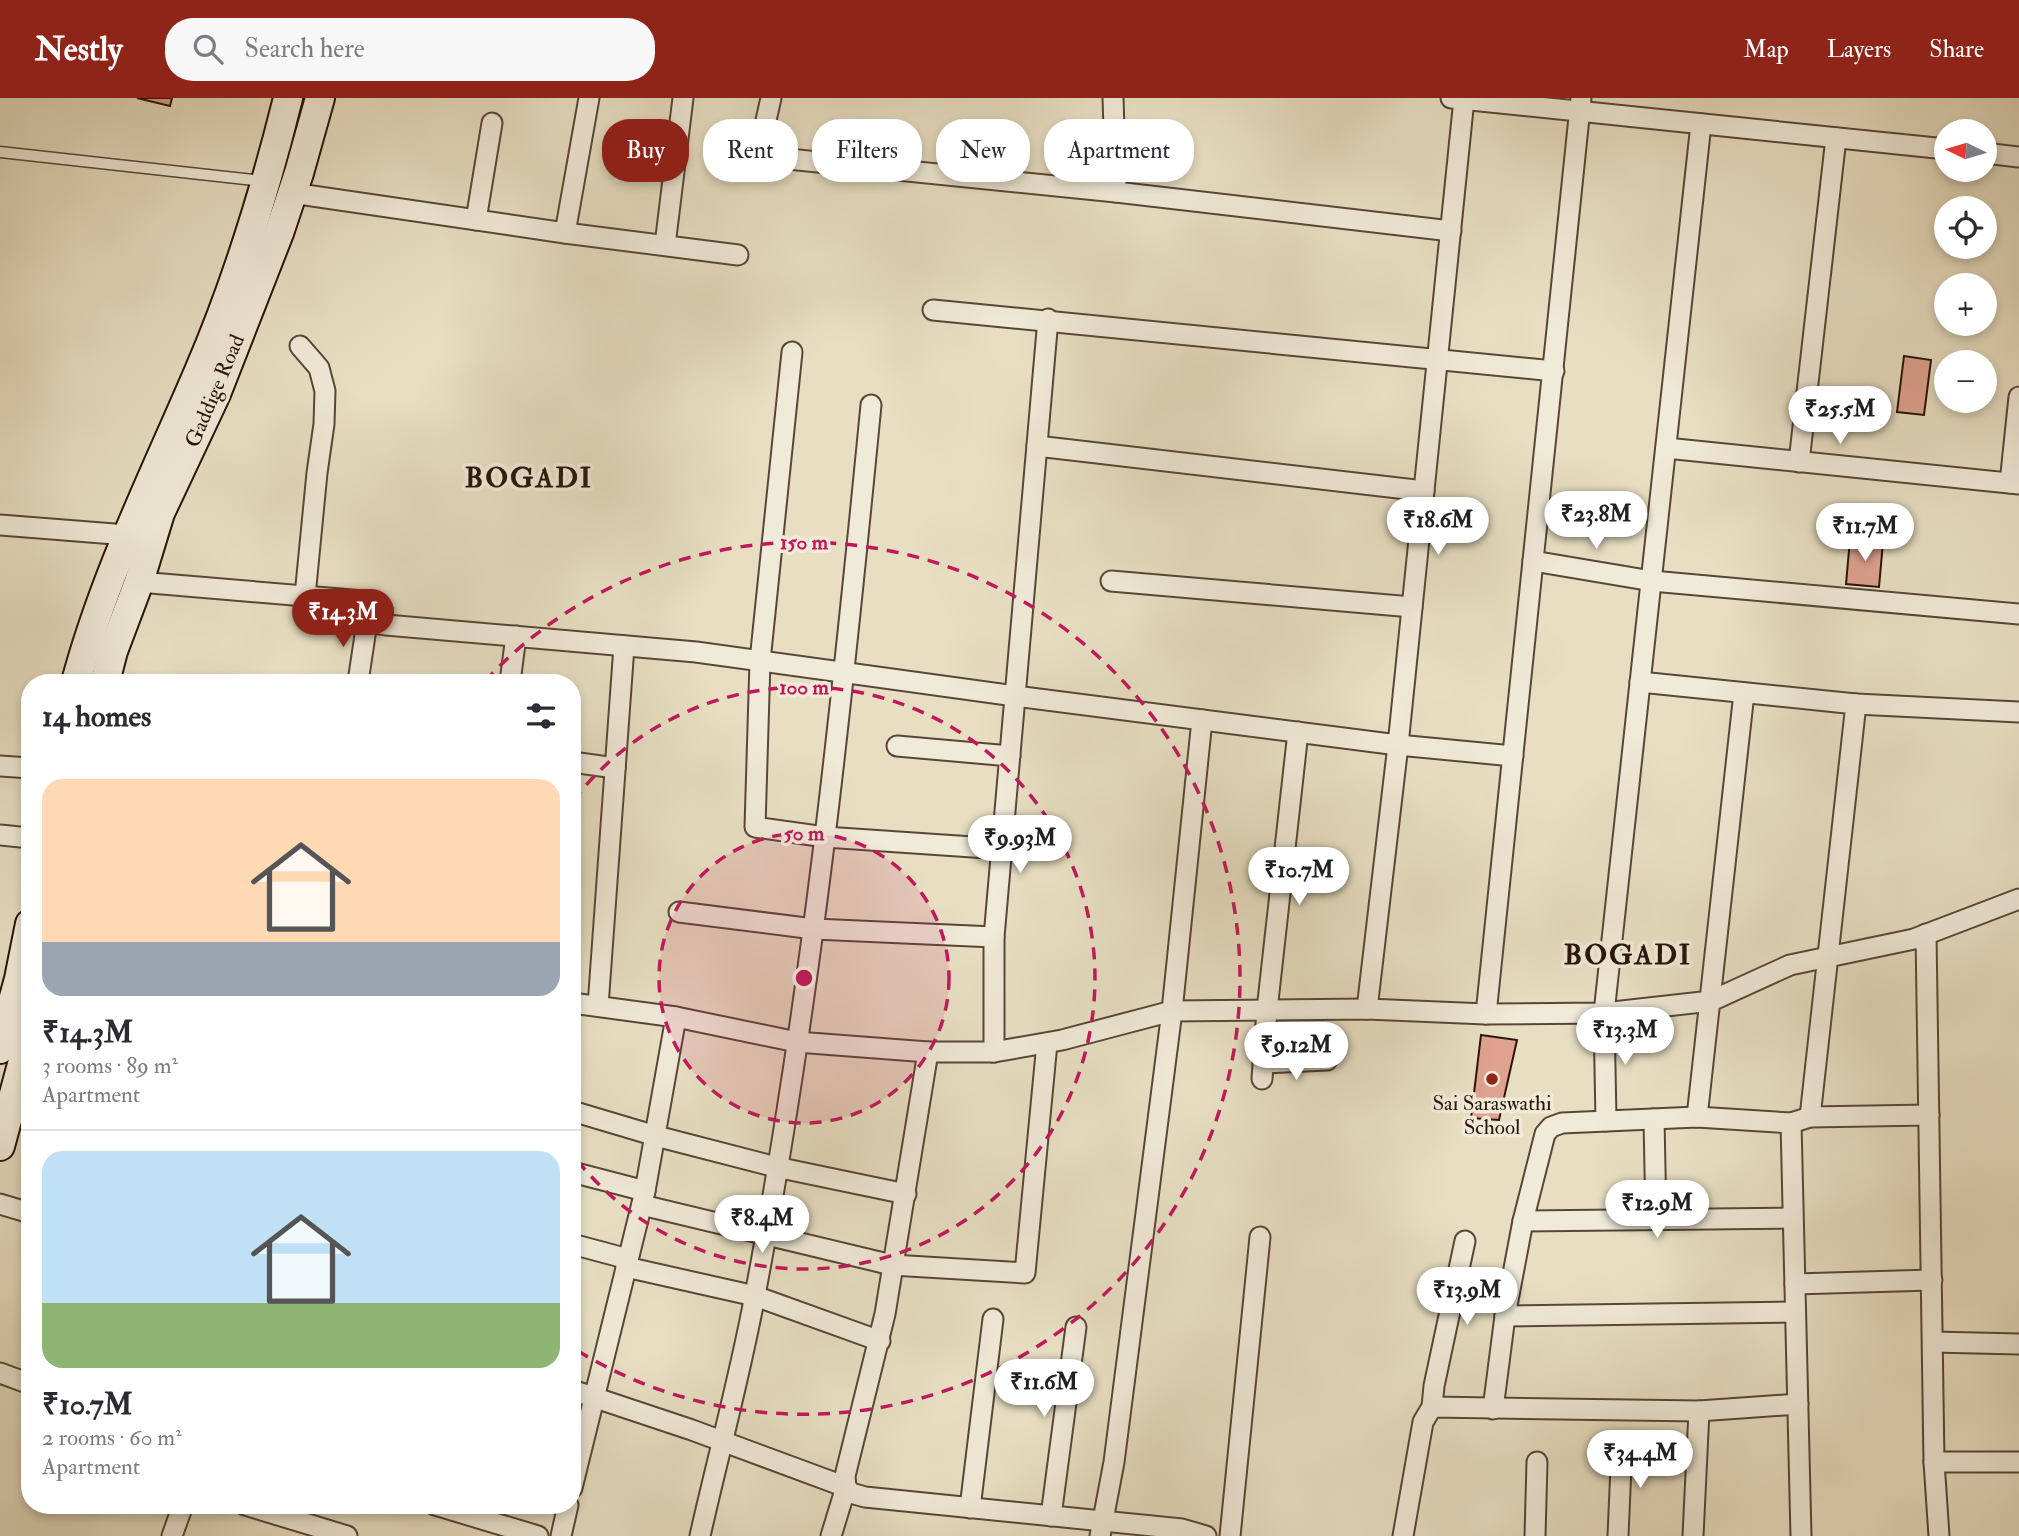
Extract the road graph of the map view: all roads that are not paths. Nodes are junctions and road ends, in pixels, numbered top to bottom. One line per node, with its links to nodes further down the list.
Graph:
1 (288, 98): 16 (main road, Gaddige Road)
2 (320, 98): 18 (main road, Gaddige Road)
3 (589, 98): 21 (street)
4 (683, 98): 22 (street)
5 (771, 98): 17 (street)
6 (1113, 98): 17 (street)
7 (1457, 99): 8 (street); 20 (street)
8 (1580, 105): 10 (street); 29 (street)
9 (492, 123): 19 (street)
10 (1701, 124): 11 (street); 33 (street)
11 (1836, 138): 12 (street); 34 (street)
12 (1934, 148)
13 (0, 152): 16 (lane)
14 (1997, 154): 15 (street)
15 (2019, 157)
16 (267, 181): 38 (main road, Gaddige Road)
17 (1116, 192): 20 (street)
18 (292, 193): 19 (street); 42 (main road, Gaddige Road)
19 (475, 220): 21 (street)
20 (1451, 231): 28 (street)
21 (565, 233): 22 (street)
22 (664, 246): 23 (street)
23 (738, 255)
24 (933, 310): 25 (street)
25 (1048, 319): 28 (street); 32 (street)
26 (300, 346): 43 (street)
27 (792, 352): 49 (street)
28 (1439, 358): 29 (street); 36 (street)
29 (1554, 371): 39 (street)
30 (2019, 397): 35 (street)
31 (871, 405): 50 (street)
32 (1037, 446): 36 (street); 57 (street)
33 (1666, 448): 34 (street); 41 (street)
34 (1799, 462): 35 (street)
35 (2015, 483)
36 (1424, 491): 44 (street)
37 (0, 525): 38 (street)
38 (127, 536): 51 (main road, Gaddige Road)
39 (1533, 561): 41 (street); 65 (street)
40 (1111, 581): 44 (street)
41 (1652, 581): 45 (street); 55 (street)
42 (139, 582): 43 (street); 52 (main road, Gaddige Road)
43 (305, 596): 46 (street)
44 (1412, 607): 62 (street)
45 (2019, 614)
46 (367, 622): 47 (street); 53 (street)
47 (516, 636): 48 (street); 54 (street)
48 (624, 646): 49 (street); 69 (street)
49 (760, 661): 50 (street); 72 (street)
50 (845, 673): 57 (street); 72 (street)
51 (78, 674)
52 (107, 674)
53 (359, 674)
54 (511, 674)
55 (1640, 682): 56 (street); 88 (street)
56 (1744, 693): 58 (street); 82 (street)
57 (1015, 696): 60 (street); 64 (street)
58 (1856, 704): 59 (street); 79 (street)
59 (2019, 712)
60 (1202, 720): 61 (street); 87 (street)
61 (1298, 732): 62 (street); 86 (street)
62 (1398, 745): 65 (street); 85 (street)
63 (897, 746): 64 (street)
64 (1010, 756): 73 (street)
65 (1513, 757): 89 (street)
66 (581, 763): 69 (street)
67 (0, 766): 68 (street)
68 (21, 767)
69 (615, 768): 84 (street)
70 (0, 835): 71 (street)
71 (21, 837)
72 (825, 837): 73 (street); 76 (street)
73 (1002, 849): 78 (street)
74 (2019, 899): 77 (street)
75 (679, 912): 76 (street)
76 (814, 929): 78 (street); 91 (street)
77 (1926, 934): 79 (street); 99 (street)
78 (994, 937): 95 (street)
79 (1830, 955): 82 (street); 101 (street)
80 (21, 959): 81 (main road)
81 (16, 978): 93 (main road)
82 (1711, 1001): 88 (street); 100 (street)
83 (581, 1004): 84 (street)
84 (598, 1006): 90 (street)
85 (1367, 1009): 86 (street); 89 (street)
86 (1267, 1010): 87 (street); 96 (street)
87 (1172, 1011): 92 (street); 153 (street)
88 (1604, 1013): 89 (street); 103 (street)
89 (1486, 1014)
90 (676, 1017): 91 (street); 105 (street)
91 (797, 1042): 94 (street); 107 (street)
92 (1047, 1043): 95 (street); 121 (street)
93 (0, 1049)
94 (928, 1052): 95 (street); 109 (street)
95 (994, 1052)
96 (1327, 1060)
97 (21, 1085): 106 (main road)
98 (581, 1114): 105 (street)
99 (1929, 1115): 101 (street); 122 (street)
100 (1697, 1117): 102 (street); 104 (street)
101 (1811, 1117): 104 (street)
102 (1654, 1119): 103 (street); 114 (street)
103 (1606, 1121): 115 (street)
104 (1791, 1123): 113 (street)
105 (656, 1136): 107 (street); 110 (street)
106 (0, 1146)
107 (776, 1167): 109 (street); 116 (street)
108 (581, 1175): 110 (street)
109 (906, 1194): 121 (street)
110 (644, 1198): 116 (street); 120 (street)
111 (0, 1204): 112 (street)
112 (21, 1210)
113 (1792, 1218): 114 (street); 123 (street)
114 (1656, 1220): 115 (street)
115 (1522, 1222): 126 (street)
116 (765, 1235): 121 (street); 124 (street)
117 (1260, 1237): 161 (street)
118 (1465, 1241): 137 (street)
119 (581, 1247): 120 (street)
120 (627, 1263): 124 (street); 135 (street)
121 (892, 1265): 129 (street)
122 (1932, 1280): 123 (street); 130 (street)
123 (1795, 1284): 125 (street)
124 (755, 1296): 129 (street); 140 (street)
125 (1795, 1312): 126 (street); 136 (street)
126 (1505, 1315): 138 (street)
127 (993, 1319): 147 (street)
128 (1076, 1327): 152 (street)
129 (880, 1340): 146 (street)
130 (1933, 1342): 131 (street); 144 (street)
131 (2019, 1344)
132 (0, 1373): 133 (street)
133 (21, 1381)
134 (581, 1393): 135 (street)
135 (594, 1398): 140 (street); 142 (street)
136 (1798, 1404): 139 (street); 166 (street)
137 (1432, 1407): 138 (street); 162 (street)
138 (1493, 1409): 139 (street)
139 (1699, 1411): 165 (street)
140 (722, 1441): 146 (street); 158 (street)
141 (1622, 1443): 164 (street)
142 (581, 1451)
143 (1537, 1462): 163 (street)
144 (1934, 1462): 145 (street); 167 (street)
145 (2019, 1462)
146 (846, 1487): 147 (street); 159 (street)
147 (970, 1508): 152 (street)
148 (180, 1514): 154 (street)
149 (275, 1514): 155 (street)
150 (465, 1514): 156 (street)
151 (566, 1514): 157 (street)
152 (1051, 1516): 153 (street)
153 (1102, 1528): 160 (street)
154 (172, 1536)
155 (347, 1536)
156 (538, 1536)
157 (561, 1536)
158 (700, 1536)
159 (831, 1536)
160 (1206, 1536)
161 (1230, 1536)
162 (1403, 1536)
163 (1535, 1536)
164 (1618, 1536)
165 (1692, 1536)
166 (1801, 1536)
167 (1939, 1536)

